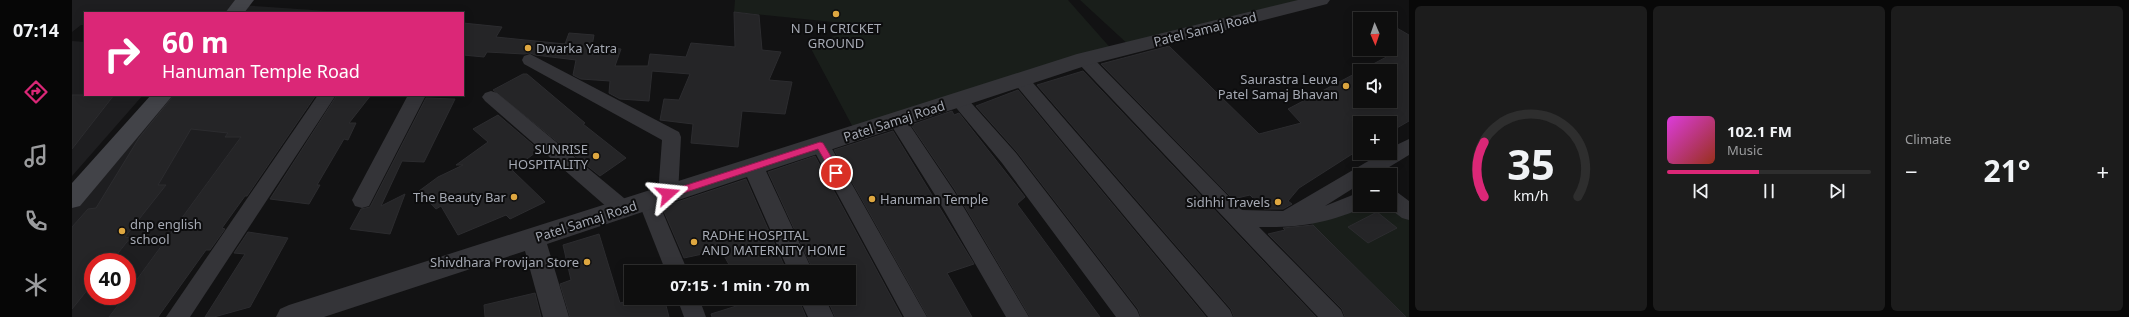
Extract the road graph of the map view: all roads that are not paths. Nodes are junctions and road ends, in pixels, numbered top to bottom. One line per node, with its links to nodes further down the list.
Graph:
1 (245, 0): 3 (main road)
2 (1321, 0): 5 (street, Patel Samaj Road)
3 (235, 12)
4 (530, 60): 18 (street)
5 (1084, 60): 6 (street, Patel Samaj Road); 26 (street)
6 (1021, 80): 11 (street, Patel Samaj Road); 41 (street)
7 (162, 96): 19 (main road)
8 (327, 96): 33 (street)
9 (416, 96): 20 (street)
10 (491, 97): 24 (street)
11 (959, 100): 12 (street, Patel Samaj Road); 40 (street)
12 (897, 120): 13 (street, Patel Samaj Road); 39 (street)
13 (820, 145): 15 (street, Patel Samaj Road); 38 (street)
14 (1409, 146): 16 (street)
15 (753, 167): 18 (street, Patel Samaj Road); 30 (street)
16 (1372, 168)
17 (1353, 179): 27 (street)
18 (668, 194): 21 (street, Patel Samaj Road)
19 (72, 199)
20 (362, 200)
21 (648, 201): 24 (street, Patel Samaj Road); 29 (street)
22 (1353, 203): 27 (street)
23 (1397, 203): 25 (street)
24 (623, 209): 28 (street, Patel Samaj Road)
25 (1409, 212)
26 (1237, 218): 27 (street); 42 (street)
27 (1286, 219)
28 (532, 238): 34 (street, Patel Samaj Road); 35 (street)
29 (674, 265)
30 (798, 265)
31 (691, 305): 36 (street)
32 (815, 305): 37 (street)
33 (176, 317)
34 (289, 317)
35 (556, 317)
36 (695, 317)
37 (821, 317)
38 (916, 317)
39 (1018, 317)
40 (1129, 317)
41 (1222, 317)
42 (1333, 317)

